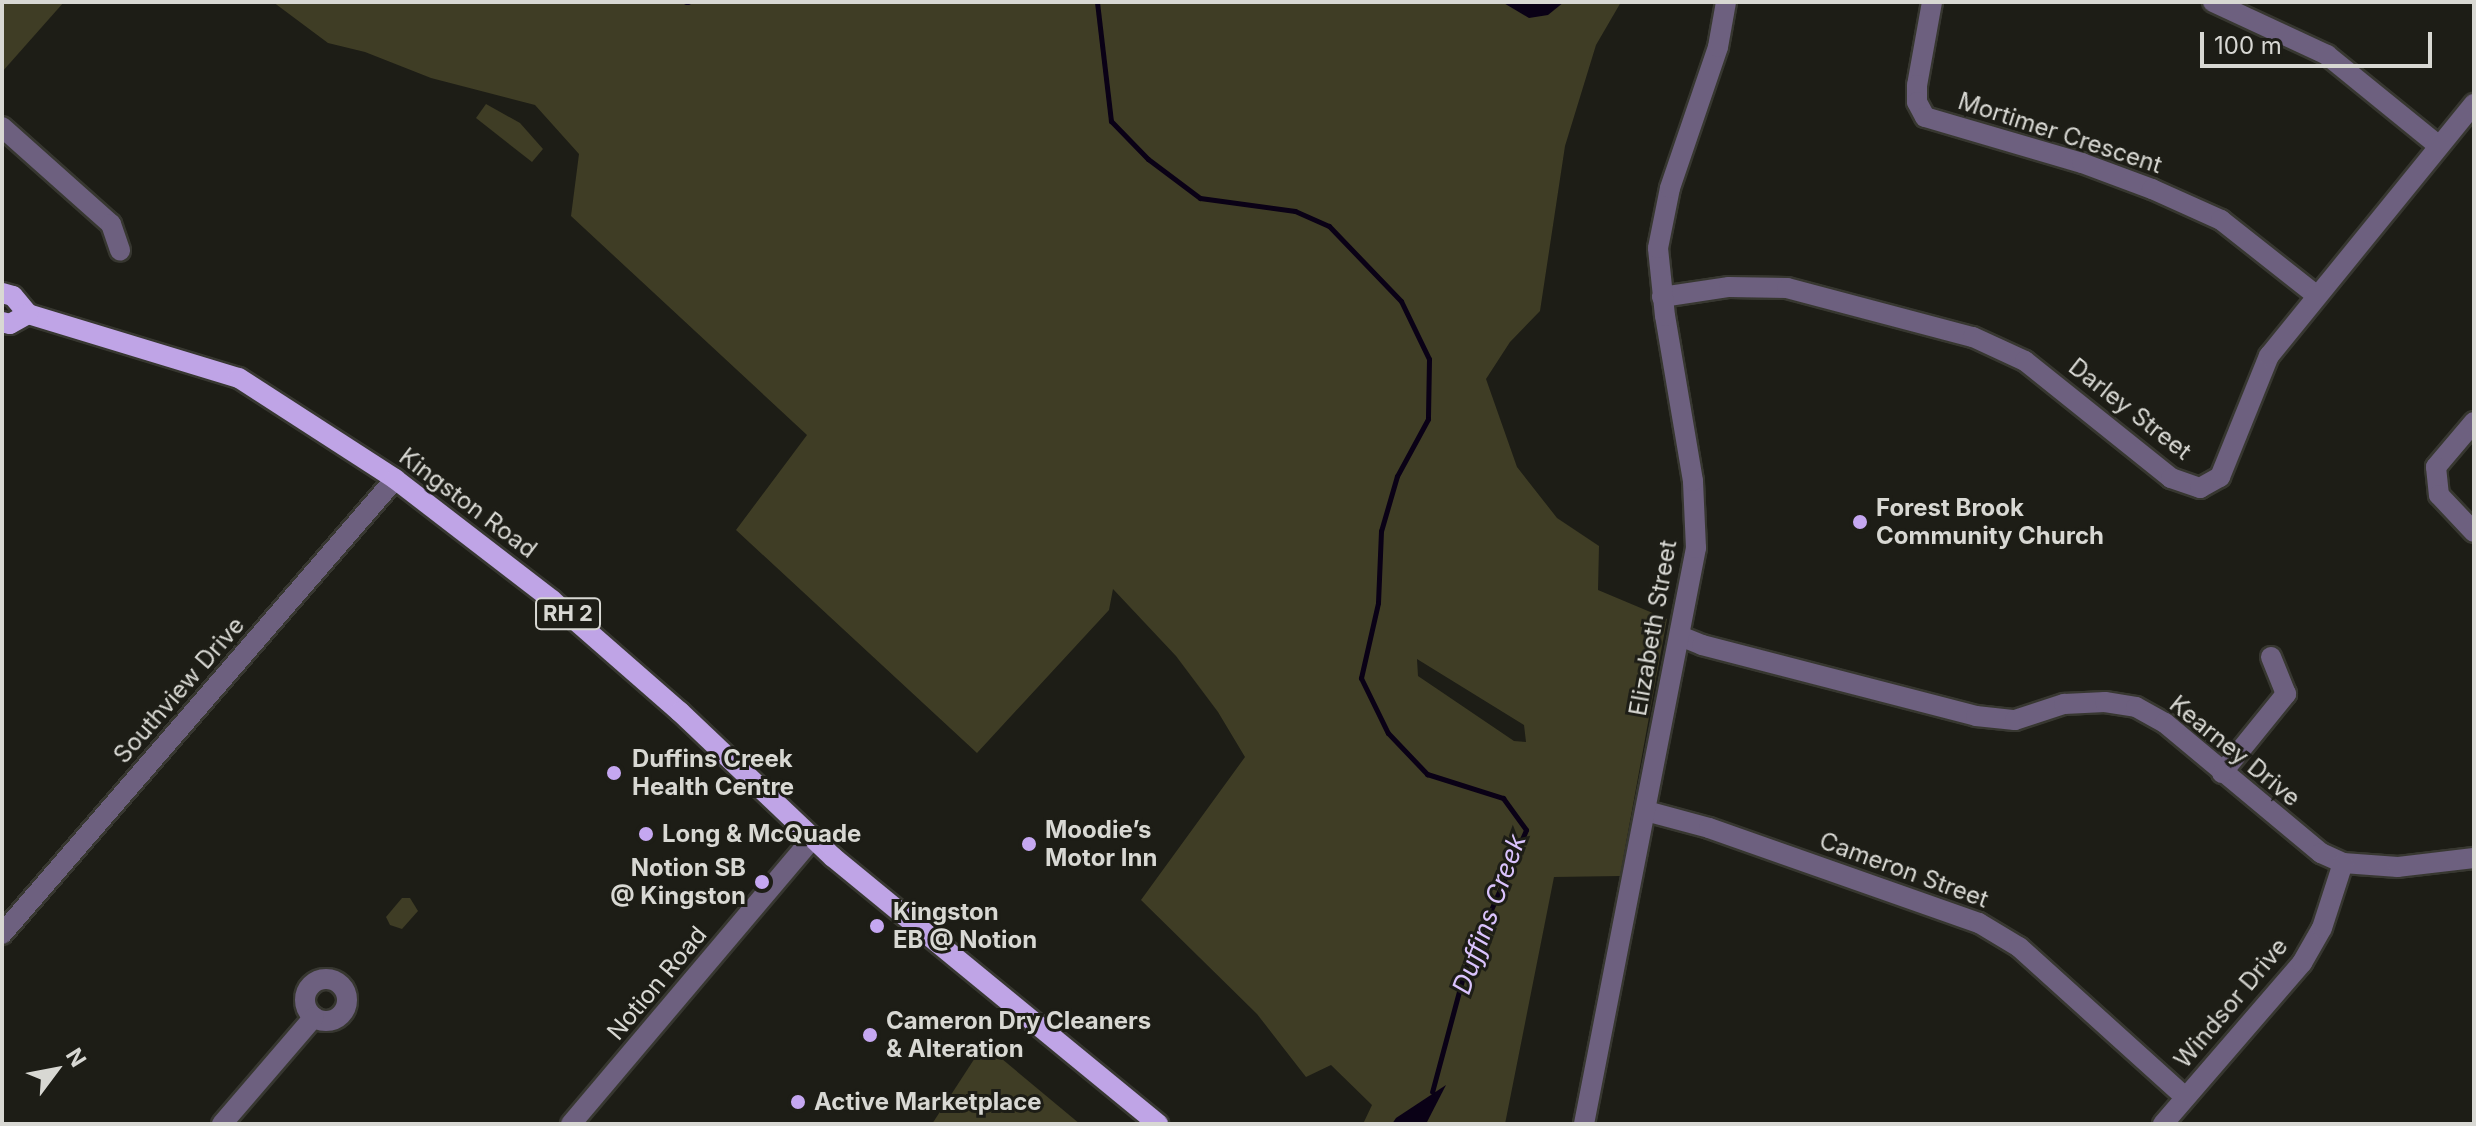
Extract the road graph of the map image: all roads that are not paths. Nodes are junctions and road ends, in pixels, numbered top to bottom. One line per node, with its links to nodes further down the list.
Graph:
1 (1726, 2): 10 (street, Elizabeth Street)
2 (1932, 2): 9 (street, Mortimer Crescent)
3 (2213, 2): 6 (street)
4 (2474, 104): 6 (street, Darley Street)
5 (2, 127): 7 (street)
6 (2439, 146): 9 (street, Darley Street)
7 (120, 250)
8 (2, 293): 11 (main road, Kingston Road / RH 2)
9 (2316, 295): 10 (street, Darley Street)
10 (1662, 297): 16 (street, Elizabeth Street)
11 (28, 314): 12 (main road); 14 (main road, Kingston Road / RH 2)
12 (2, 322)
13 (2474, 422): 15 (street)
14 (395, 479): 20 (main road, Kingston Road / RH 2); 23 (street, Southview Drive)
15 (2474, 532)
16 (1680, 636): 18 (street, Kearney Drive); 19 (street, Elizabeth Street)
17 (2271, 657): 18 (street)
18 (2222, 773): 22 (street, Kearney Drive)
19 (1646, 811): 25 (street, Cameron Street); 29 (street, Elizabeth Street)
20 (813, 838): 27 (street, Notion Road); 28 (main road, RH 2)
21 (2474, 858): 22 (street, Kearney Drive)
22 (2343, 863): 25 (street, Windsor Drive)
23 (2, 934)
24 (314, 1017): 26 (street)
25 (2185, 1097): 30 (street, Windsor Drive)
26 (222, 1124)
27 (571, 1124)
28 (1158, 1124)
29 (1584, 1124)
30 (2163, 1124)

